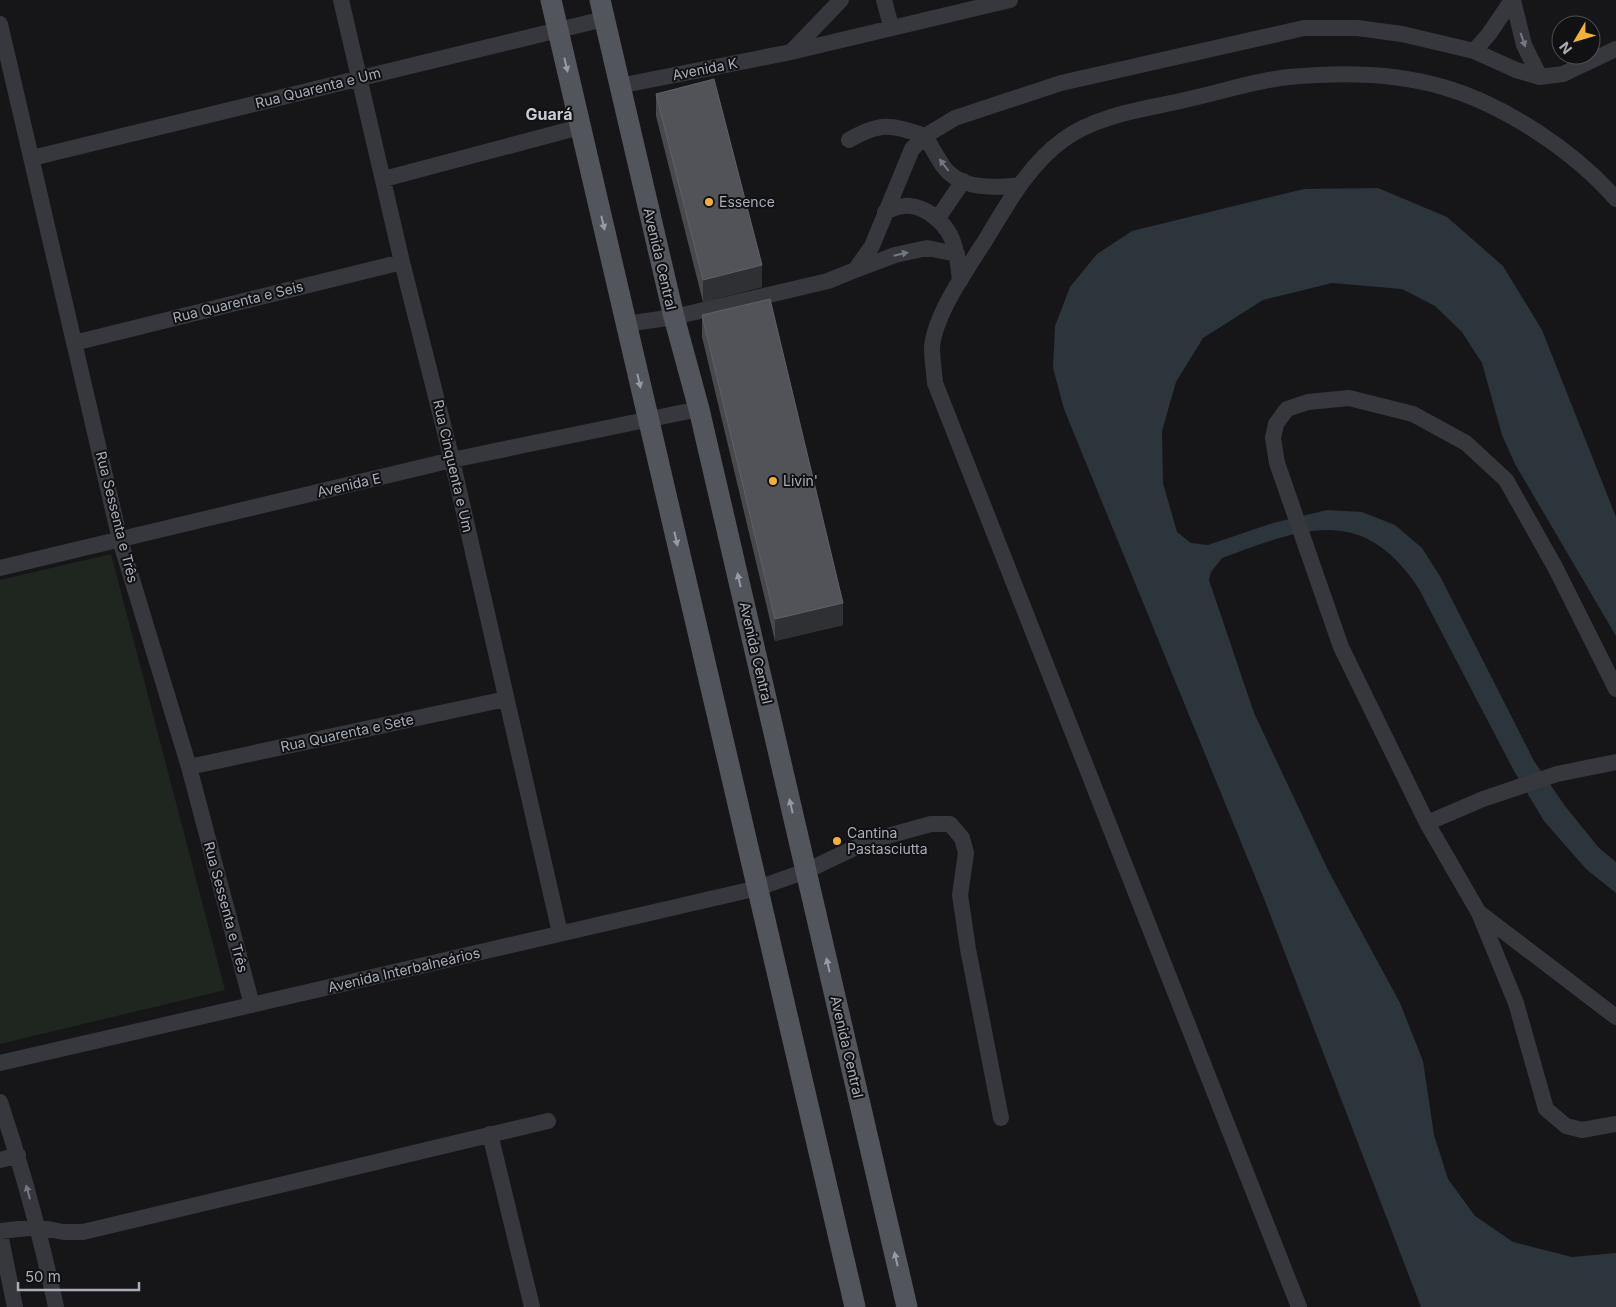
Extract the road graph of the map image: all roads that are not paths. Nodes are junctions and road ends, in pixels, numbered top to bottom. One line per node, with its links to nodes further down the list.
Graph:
1 (341, 0): 15 (street, Rua Cinquenta e Um)
2 (551, 0): 10 (main road)
3 (841, 0): 12 (street)
4 (884, 0): 9 (street)
5 (1010, 0): 9 (street, Avenida K)
6 (1513, 0): 13 (street); 14 (street, one-way to 14)
7 (602, 9): 10 (street, Rua Quarenta e Um); 16 (main road, Avenida Central)
8 (0, 24): 20 (street, Rua Sessenta e Três)
9 (891, 26): 12 (street, Avenida K)
10 (558, 29): 15 (street, Rua Quarenta e Um); 17 (main road, one-way to 17)
11 (1616, 49): 14 (street)
12 (791, 52): 16 (street, Avenida K)
13 (1474, 52): 14 (street); 18 (street)
14 (1540, 77)
15 (359, 79): 20 (street, Rua Quarenta e Um); 21 (street, Rua Cinquenta e Um)
16 (620, 86): 31 (main road, Avenida Central)
17 (580, 127): 21 (street); 32 (main road, one-way to 32)
18 (925, 136): 19 (street); 22 (street, one-way to 18); 25 (street)
19 (849, 140)
20 (32, 158): 33 (street, Rua Sessenta e Três)
21 (384, 179): 28 (street, Rua Cinquenta e Um)
22 (963, 182): 23 (street); 26 (street)
23 (1020, 185): 24 (street); 30 (street)
24 (1616, 199)
25 (885, 212): 26 (street); 29 (street)
26 (938, 218): 27 (street)
27 (957, 254): 29 (street, one-way to 27); 30 (street)
28 (402, 262): 33 (street, Rua Quarenta e Seis); 36 (street, Rua Cinquenta e Um)
29 (854, 270): 31 (street)
30 (960, 281): 65 (street)
31 (674, 317): 32 (street); 34 (main road, Avenida Central)
32 (626, 324): 35 (main road, one-way to 35)
33 (74, 343): 37 (street, Rua Sessenta e Três)
34 (700, 409): 35 (street, Avenida E); 44 (main road, Avenida Central, one-way to 34)
35 (648, 418): 36 (street, Avenida E); 45 (main road, one-way to 45)
36 (452, 460): 37 (street, Avenida E); 40 (street, Rua Cinquenta e Um)
37 (120, 540): 38 (street, Avenida E); 42 (street, Rua Sessenta e Três)
38 (0, 568)
39 (1616, 689): 43 (street)
40 (506, 699): 42 (street, Rua Quarenta e Sete); 47 (street, Rua Cinquenta e Um)
41 (1616, 762): 43 (street)
42 (189, 767): 48 (street, Rua Sessenta e Três)
43 (1427, 823): 46 (street)
44 (806, 871): 45 (street, Avenida Interbalneários); 52 (street, Avenida Interbalneários); 64 (main road, Avenida Central, one-way to 44)
45 (758, 888): 47 (street, Avenida Interbalneários); 63 (main road)
46 (1479, 913): 49 (street); 54 (street)
47 (560, 933): 48 (street, Avenida Interbalneários)
48 (252, 1005): 50 (street, Avenida Interbalneários)
49 (1616, 1017)
50 (0, 1063)
51 (0, 1102): 56 (street)
52 (1001, 1118)
53 (548, 1121): 55 (street)
54 (1616, 1124)
55 (490, 1134): 58 (street); 62 (street)
56 (18, 1155): 57 (street); 58 (street, one-way to 56)
57 (0, 1160)
58 (38, 1227): 59 (street); 61 (street)
59 (0, 1233): 60 (street)
60 (15, 1307)
61 (56, 1307)
62 (532, 1307)
63 (855, 1307)
64 (907, 1307)
65 (1300, 1307)

